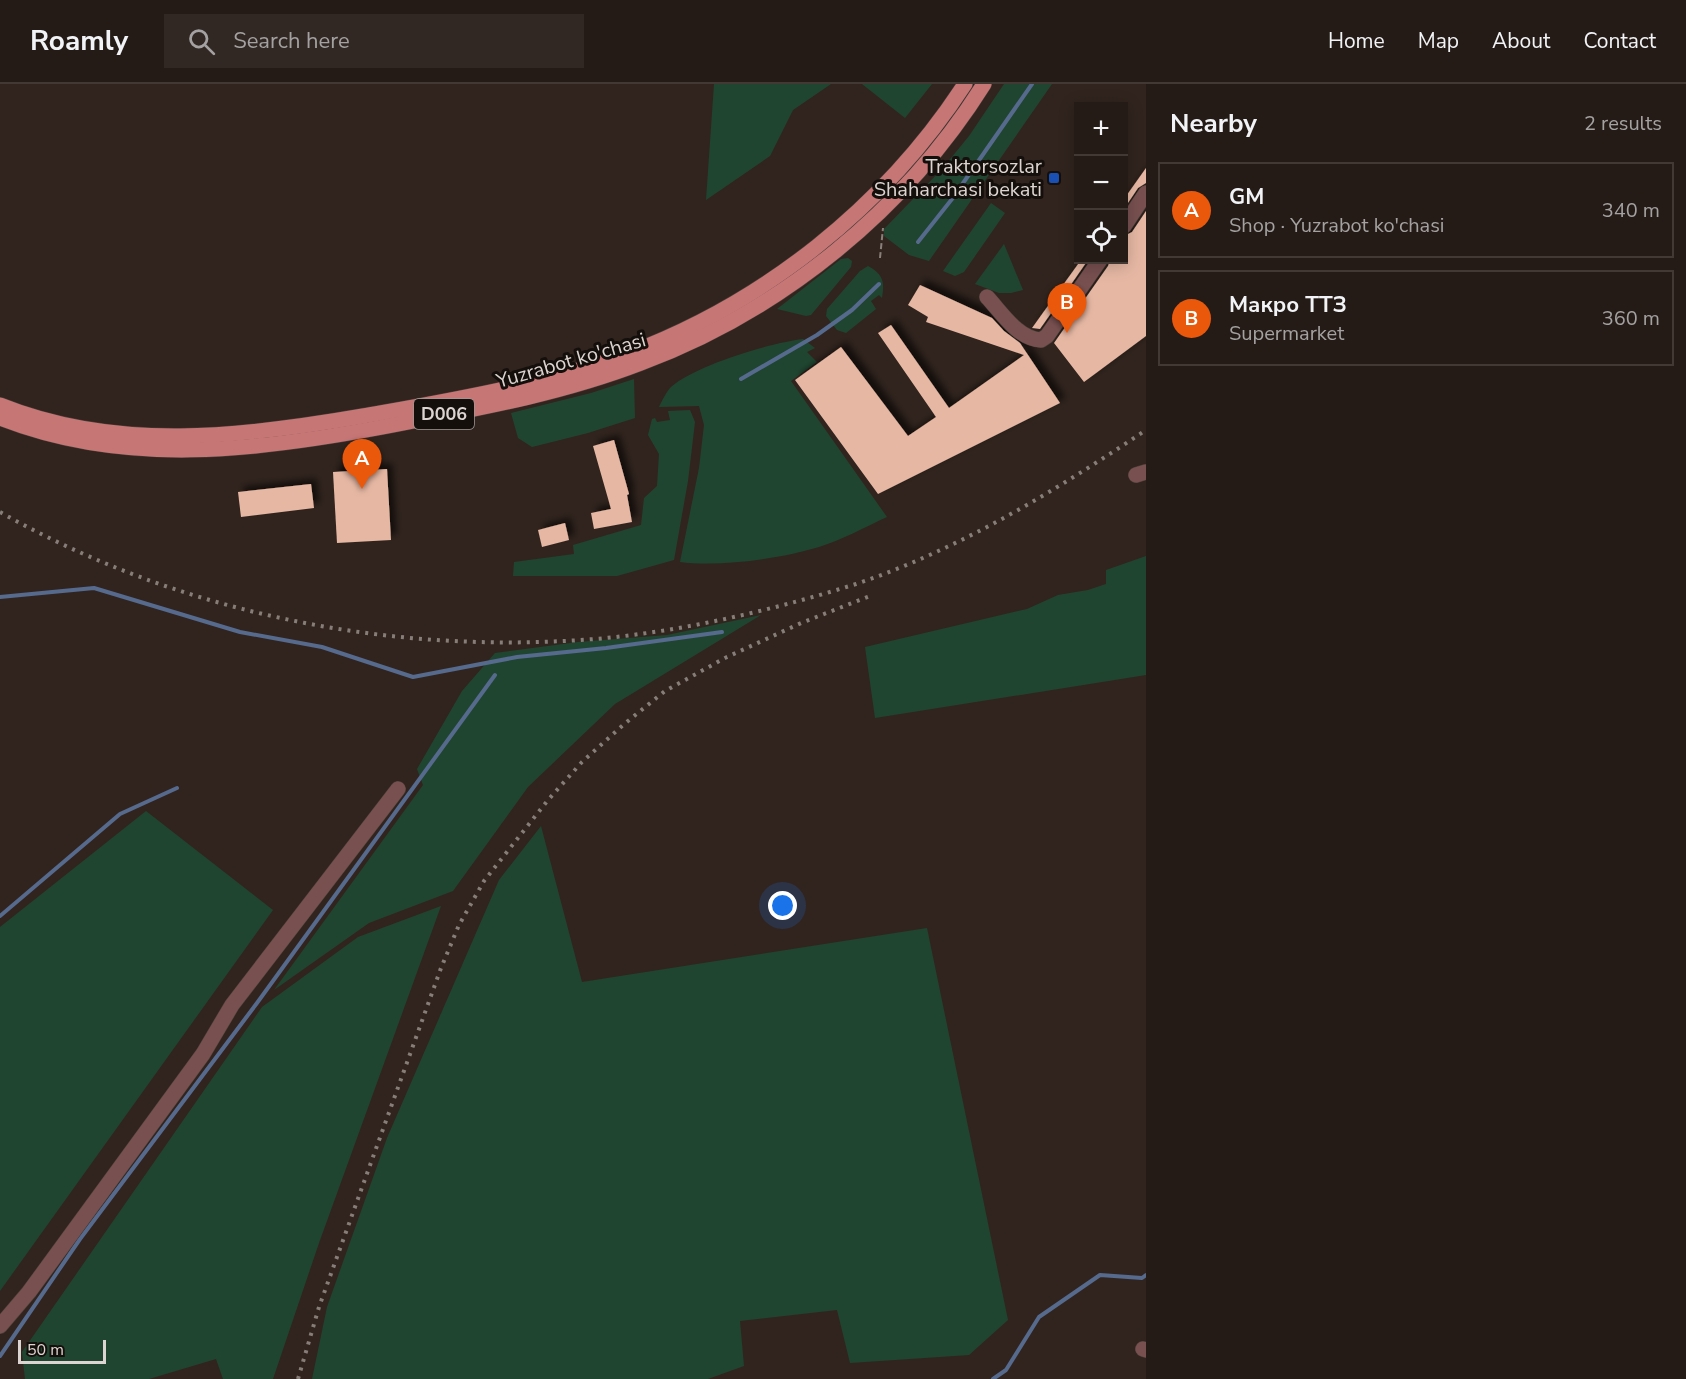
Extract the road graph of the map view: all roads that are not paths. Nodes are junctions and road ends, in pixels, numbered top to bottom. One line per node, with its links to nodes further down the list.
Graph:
1 (965, 84): 5 (main road, Yuzrabot ko'chasi / D006)
2 (984, 84): 6 (main road, Yuzrabot ko'chasi / D006)
3 (1146, 193): 4 (lane)
4 (1128, 220)
5 (844, 225): 6 (main road); 9 (main road, Yuzrabot ko'chasi / D006)
6 (853, 237): 10 (main road, Yuzrabot ko'chasi / D006)
7 (1097, 264): 8 (lane)
8 (987, 297)
9 (0, 405)
10 (0, 418)
11 (398, 789): 12 (lane)
12 (0, 1326)

